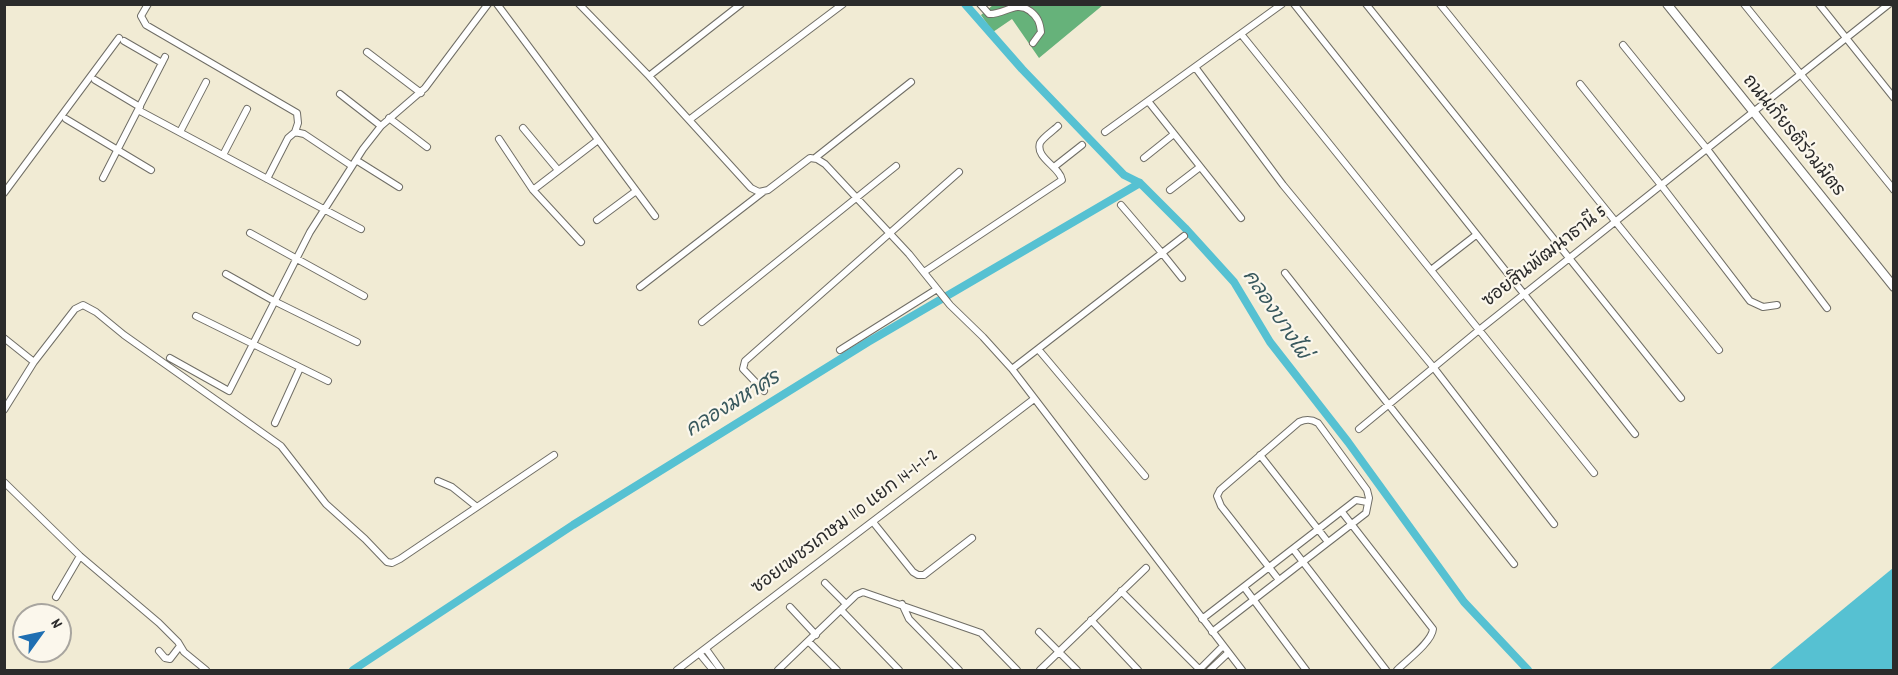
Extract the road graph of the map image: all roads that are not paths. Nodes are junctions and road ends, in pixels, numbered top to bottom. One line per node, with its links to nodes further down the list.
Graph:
1 (147, 4): 42 (street)
2 (488, 4): 28 (street)
3 (496, 4): 46 (street)
4 (579, 4): 23 (street)
5 (741, 4): 23 (street)
6 (843, 4): 37 (street)
7 (980, 4): 18 (street)
8 (1282, 4): 16 (street)
9 (1294, 4): 81 (street)
10 (1366, 4): 85 (street)
11 (1440, 4): 77 (street)
12 (1667, 4): 34 (street, ถนนเกียรติร่วมมิตร)
13 (1744, 4): 22 (street)
14 (1820, 4): 17 (street)
15 (1889, 4): 17 (street, ซอยสินพัฒนาธานี 5)
16 (1241, 34): 21 (street); 87 (street)
17 (1846, 38): 22 (street, ซอยสินพัฒนาธานี 5); 30 (street)
18 (1033, 43)
19 (1623, 45): 49 (street)
20 (367, 52): 28 (street)
21 (1195, 67): 31 (street); 112 (street)
22 (1800, 75): 34 (street, ซอยสินพัฒนาธานี 5); 67 (street)
23 (649, 76): 37 (street)
24 (95, 80): 32 (street)
25 (206, 82): 41 (street)
26 (911, 82): 52 (street)
27 (1580, 84): 63 (street)
28 (421, 93): 35 (street)
29 (340, 94): 38 (street)
30 (1893, 98)
31 (1148, 101): 43 (street); 44 (street)
32 (139, 109): 41 (street); 50 (street); 70 (street)
33 (248, 109): 51 (street)
34 (1753, 112): 49 (street, ซอยสินพัฒนาธานี 5); 93 (street, ถนนเกียรติร่วมมิตร)
35 (389, 118): 38 (street); 48 (street)
36 (66, 119): 50 (street)
37 (689, 120): 69 (street)
38 (381, 126): 54 (street)
39 (1058, 126): 56 (street)
40 (523, 128): 59 (street)
41 (180, 132): 51 (street)
42 (295, 132): 54 (street); 62 (street)
43 (1105, 132)
44 (1174, 134): 53 (street); 57 (street)
45 (499, 139): 65 (street)
46 (598, 140): 59 (street); 68 (street)
47 (1082, 145): 56 (street)
48 (427, 147)
49 (1707, 149): 63 (street, ซอยสินพัฒนาธานี 5); 99 (street)
50 (118, 150): 58 (street); 61 (street)
51 (223, 155): 62 (street)
52 (815, 158): 69 (street); 71 (street)
53 (1144, 158)
54 (354, 163): 64 (street); 73 (street)
55 (896, 166): 71 (street)
56 (1054, 167): 88 (street)
57 (1200, 167): 66 (street); 75 (street)
58 (151, 170)
59 (558, 170): 65 (street)
60 (959, 172): 80 (street)
61 (104, 178)
62 (267, 179): 73 (street)
63 (1661, 185): 77 (street, ซอยสินพัฒนาธานี 5); 98 (street)
64 (399, 188)
65 (533, 190): 83 (street)
66 (1170, 190)
67 (1893, 190)
68 (636, 191): 74 (street); 76 (street)
69 (764, 191): 92 (street)
70 (4, 193)
71 (857, 198): 80 (street); 101 (street)
72 (1121, 205): 84 (street)
73 (324, 209): 78 (street); 86 (street)
74 (655, 216)
75 (1241, 218)
76 (597, 220)
77 (1616, 222): 85 (street, ซอยสินพัฒนาธานี 5); 108 (street)
78 (361, 228)
79 (250, 233): 86 (street)
80 (890, 233): 88 (street); 115 (street)
81 (1476, 235): 87 (street); 95 (street)
82 (1184, 236): 84 (street)
83 (581, 242)
84 (1162, 253): 91 (street); 106 (street)
85 (1570, 258): 95 (street, ซอยสินพัฒนาธานี 5); 116 (street)
86 (296, 259): 96 (street); 97 (street)
87 (1431, 270): 102 (street)
88 (924, 272): 94 (street)
89 (1285, 273): 118 (street)
90 (226, 274): 97 (street)
91 (1182, 278)
92 (640, 286)
93 (1893, 287)
94 (937, 289): 107 (street); 113 (street)
95 (1523, 294): 102 (street, ซอยสินพัฒนาธานี 5); 122 (street)
96 (364, 296)
97 (274, 301): 104 (street); 105 (street)
98 (1777, 305)
99 (1827, 308)
100 (196, 316): 105 (street)
101 (702, 322)
102 (1479, 330): 112 (street, ซอยสินพัฒนาธานี 5); 125 (street)
103 (4, 338): 110 (street)
104 (357, 342)
105 (252, 345): 109 (street); 111 (street)
106 (1038, 349): 113 (street); 126 (street)
107 (840, 350)
108 (1719, 350)
109 (170, 358)
110 (34, 362): 119 (street); 130 (street)
111 (300, 368): 114 (street); 120 (street)
112 (1434, 368): 118 (street, ซอยสินพัฒนาธานี 5); 134 (street)
113 (1012, 369): 117 (street)
114 (328, 381)
115 (764, 391)
116 (1681, 398)
117 (1034, 399): 132 (street, ซอยเพชรเกษม 110 แยก 14-1-1-2); 154 (street)
118 (1390, 404): 121 (street, ซอยสินพัฒนาธานี 5); 141 (street)
119 (4, 410)
120 (275, 423)
121 (1359, 429)
122 (1635, 434)
123 (554, 455): 130 (street)
124 (1260, 455): 129 (street); 135 (street); 143 (street)
125 (1594, 473)
126 (1145, 476)
127 (438, 481): 130 (street)
128 (4, 482): 139 (street)
129 (1367, 502): 131 (street); 133 (street)
130 (477, 507)
131 (1342, 512): 133 (street); 135 (street)
132 (873, 522): 136 (street); 163 (street, ซอยเพชรเกษม 110 แยก 14-1-1-2)
133 (1351, 524): 137 (street); 183 (street)
134 (1554, 524)
135 (1319, 530): 137 (street); 138 (street)
136 (972, 538)
137 (1328, 542): 140 (street)
138 (1293, 549): 140 (street); 143 (street)
139 (80, 556): 148 (street); 160 (street)
140 (1304, 562): 144 (street); 182 (street)
141 (1514, 564)
142 (1146, 568): 147 (street)
143 (1269, 568): 144 (street); 146 (street)
144 (1279, 580): 149 (street)
145 (825, 583): 150 (street)
146 (1244, 587): 149 (street); 154 (street)
147 (1121, 591): 155 (street); 178 (street)
148 (56, 597)
149 (1254, 600): 157 (street); 181 (street)
150 (846, 604): 151 (street); 153 (street)
151 (902, 604): 173 (street); 174 (street)
152 (790, 607): 158 (street)
153 (841, 610): 158 (street); 172 (street)
154 (1202, 619): 157 (street)
155 (1091, 621): 164 (street); 177 (street)
156 (1039, 632): 164 (street)
157 (1212, 632): 161 (street)
158 (816, 635): 159 (street)
159 (809, 642): 170 (street); 171 (street)
160 (180, 646): 162 (street); 166 (street)
161 (1223, 646): 165 (street); 178 (street)
162 (159, 651)
163 (703, 651): 167 (street, ซอยเพชรเกษม 110 แยก 14-1-1-2); 168 (street); 169 (street)
164 (1059, 652): 175 (street); 176 (street)
165 (1228, 653): 179 (street); 180 (street)
166 (206, 670)
167 (677, 670)
168 (713, 670)
169 (721, 670)
170 (778, 670)
171 (837, 670)
172 (899, 670)
173 (959, 670)
174 (1017, 670)
175 (1040, 670)
176 (1077, 670)
177 (1138, 670)
178 (1200, 670)
179 (1210, 670)
180 (1242, 670)
181 (1306, 670)
182 (1386, 670)
183 (1396, 670)

